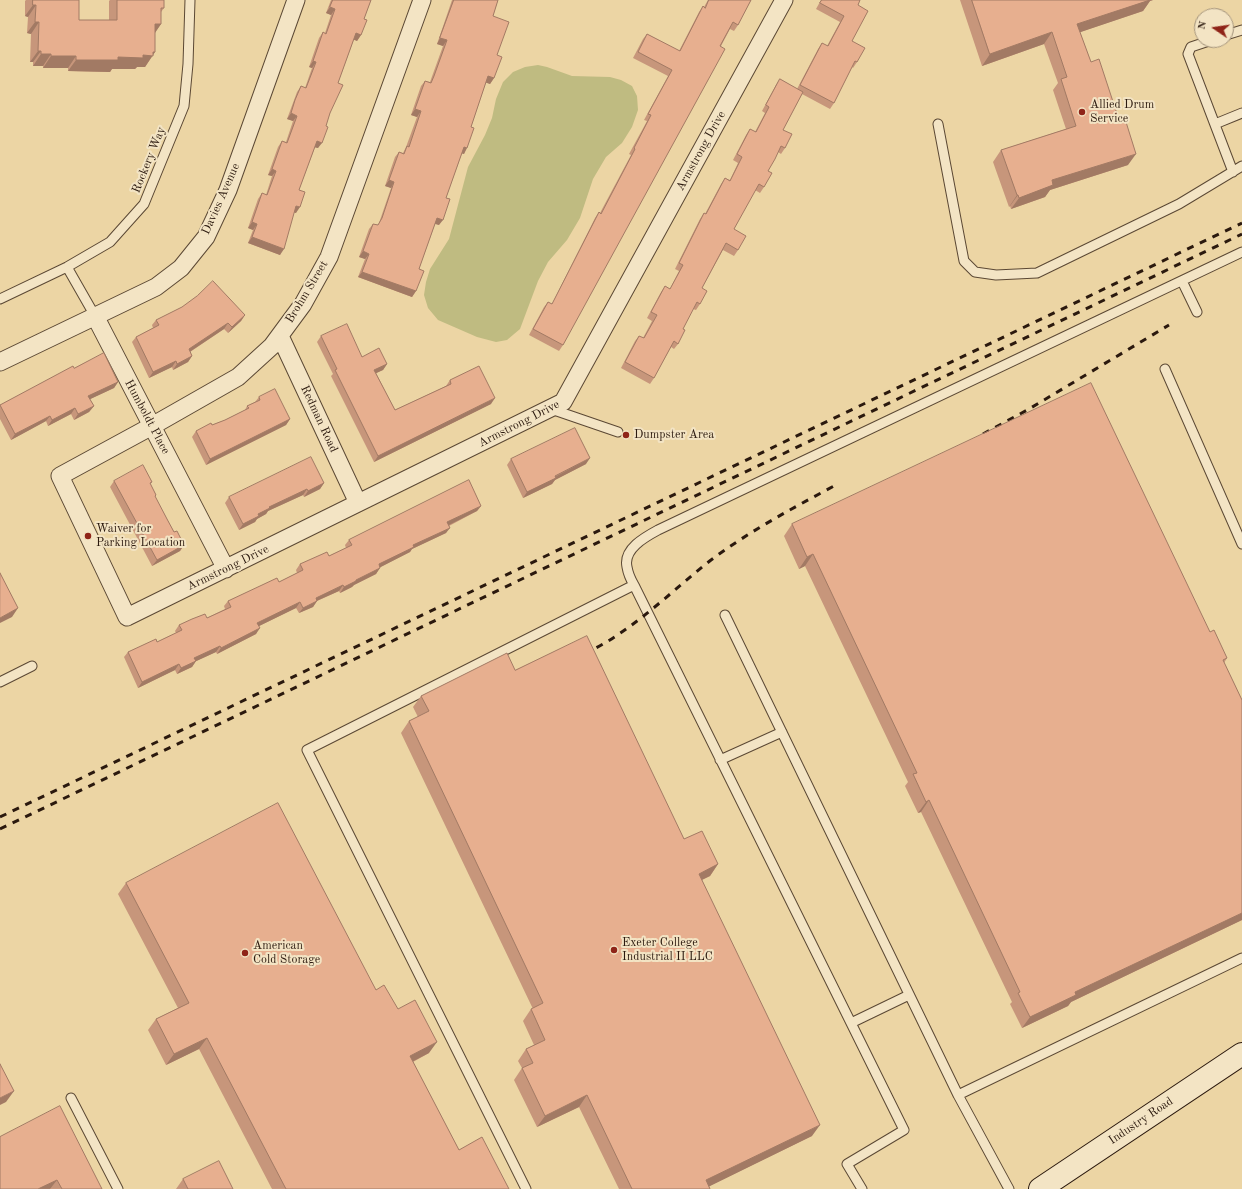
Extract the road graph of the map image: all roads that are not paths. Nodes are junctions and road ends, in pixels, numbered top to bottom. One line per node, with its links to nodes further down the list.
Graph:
1 (190, 0): 12 (lane, Rockery Way)
2 (296, 0): 16 (street, Davies Avenue)
3 (422, 0): 17 (street, Brohm Street)
4 (784, 0): 20 (street, Armstrong Drive)
5 (1194, 46): 8 (lane)
6 (1242, 113): 8 (lane)
7 (938, 124): 10 (lane)
8 (1214, 124): 10 (lane)
9 (1242, 166): 10 (lane)
10 (1233, 172)
11 (1242, 252): 13 (lane)
12 (66, 267): 14 (lane, Rockery Way); 16 (lane, Humboldt Place)
13 (1182, 281): 15 (lane); 26 (lane)
14 (0, 299)
15 (1197, 312)
16 (95, 316): 18 (street, Davies Avenue); 21 (street, Humboldt Place)
17 (280, 336): 21 (street, Brohm Street); 23 (street, Redman Road)
18 (0, 362)
19 (1166, 369): 24 (lane)
20 (550, 408): 22 (lane); 23 (street, Armstrong Drive)
21 (152, 426): 25 (street, Humboldt Place); 28 (street, Brohm Street)
22 (618, 432)
23 (358, 503): 25 (street, Armstrong Drive)
24 (1242, 544)
25 (226, 569): 28 (street, Armstrong Drive)
26 (634, 585): 32 (lane); 40 (lane)
27 (725, 616): 31 (lane)
28 (127, 617)
29 (32, 666): 30 (lane)
30 (0, 682)
31 (782, 732): 32 (lane); 34 (lane)
32 (720, 760): 35 (lane)
33 (1242, 958): 37 (lane)
34 (909, 995): 35 (lane); 37 (lane)
35 (850, 1023): 41 (lane)
36 (1242, 1054): 43 (main road, Industry Road)
37 (958, 1095): 42 (lane)
38 (71, 1098): 39 (lane)
39 (118, 1189)
40 (526, 1189)
41 (862, 1189)
42 (1009, 1189)
43 (1040, 1189)

